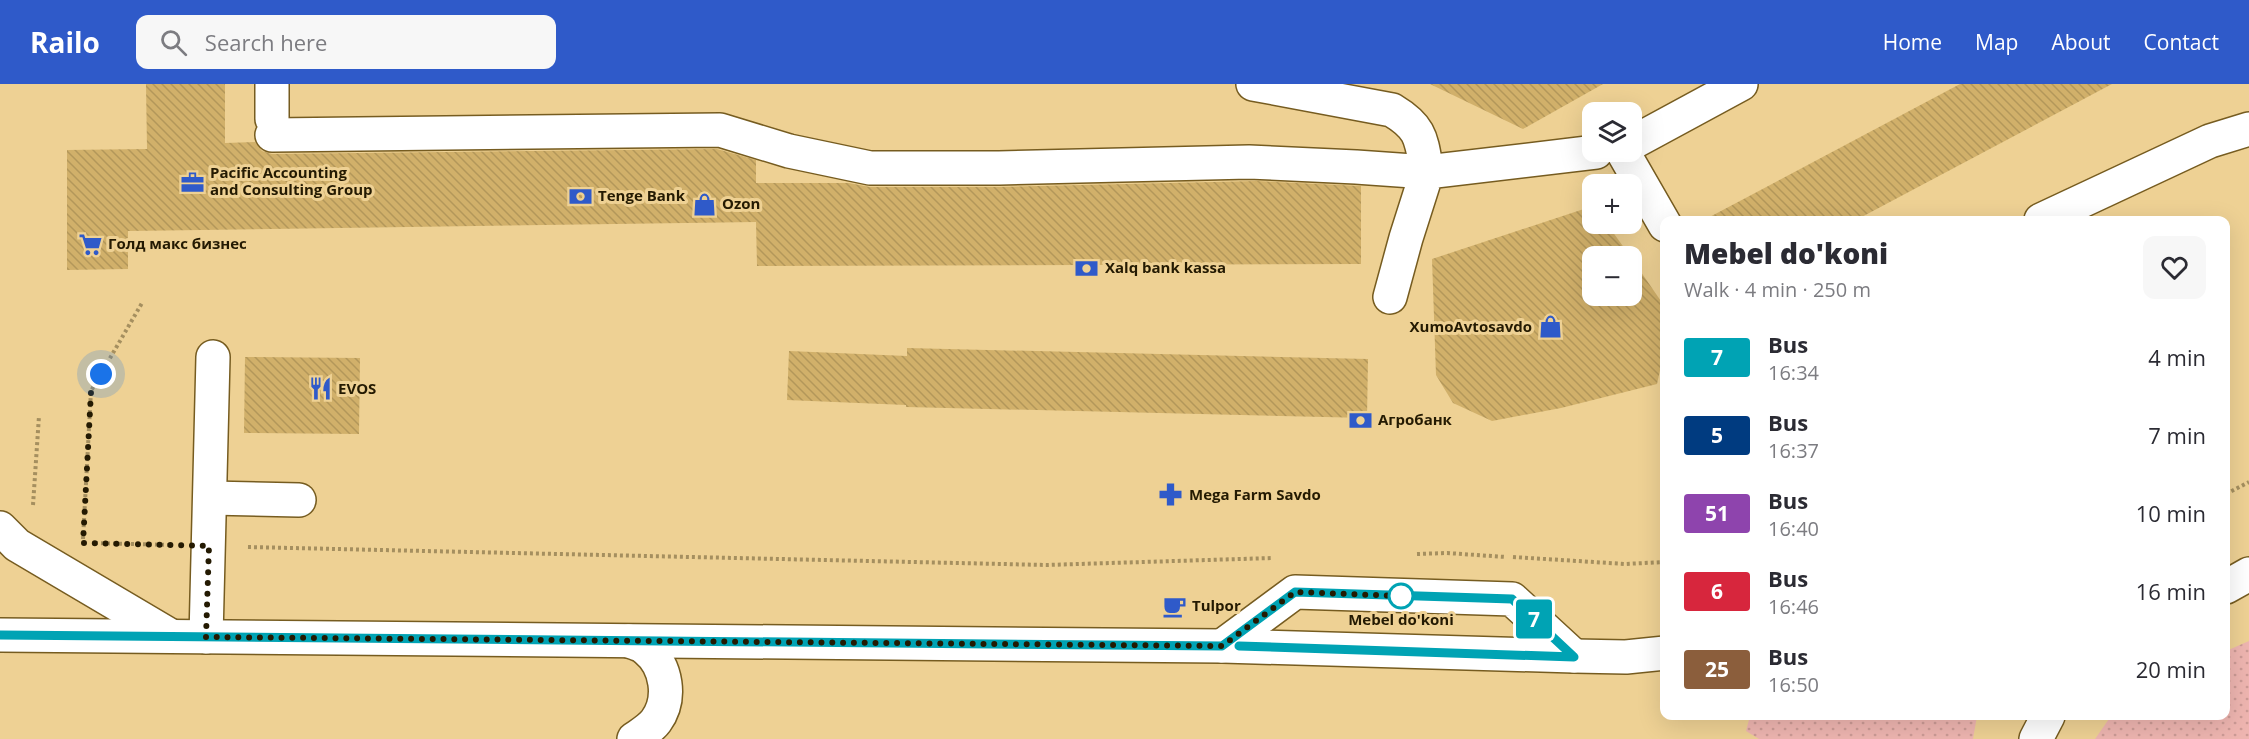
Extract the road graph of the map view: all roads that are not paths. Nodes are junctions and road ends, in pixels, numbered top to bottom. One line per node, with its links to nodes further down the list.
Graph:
1 (272, 84): 8 (main road)
2 (1741, 84): 5 (main road)
3 (1270, 86): 8 (main road)
4 (2249, 129): 10 (main road)
5 (1642, 138)
6 (1582, 154): 8 (main road)
7 (1629, 162): 9 (main road)
8 (1427, 172): 11 (main road)
9 (1660, 216)
10 (2050, 216)
11 (1390, 297)
12 (213, 357): 13 (main road)
13 (210, 498): 14 (main road); 22 (main road)
14 (299, 500)
15 (0, 528): 21 (main road)
16 (2249, 574): 18 (main road)
17 (2249, 584): 19 (main road)
18 (2230, 586)
19 (2230, 587)
20 (0, 634): 21 (main road)
21 (171, 636): 22 (main road)
22 (206, 637): 23 (main road)
23 (629, 641): 24 (main road); 28 (main road)
24 (1222, 646): 26 (main road); 26 (main road)
25 (1660, 654): 26 (main road)
26 (1574, 657)
27 (2046, 720): 29 (main road)
28 (634, 739)
29 (2036, 739)

